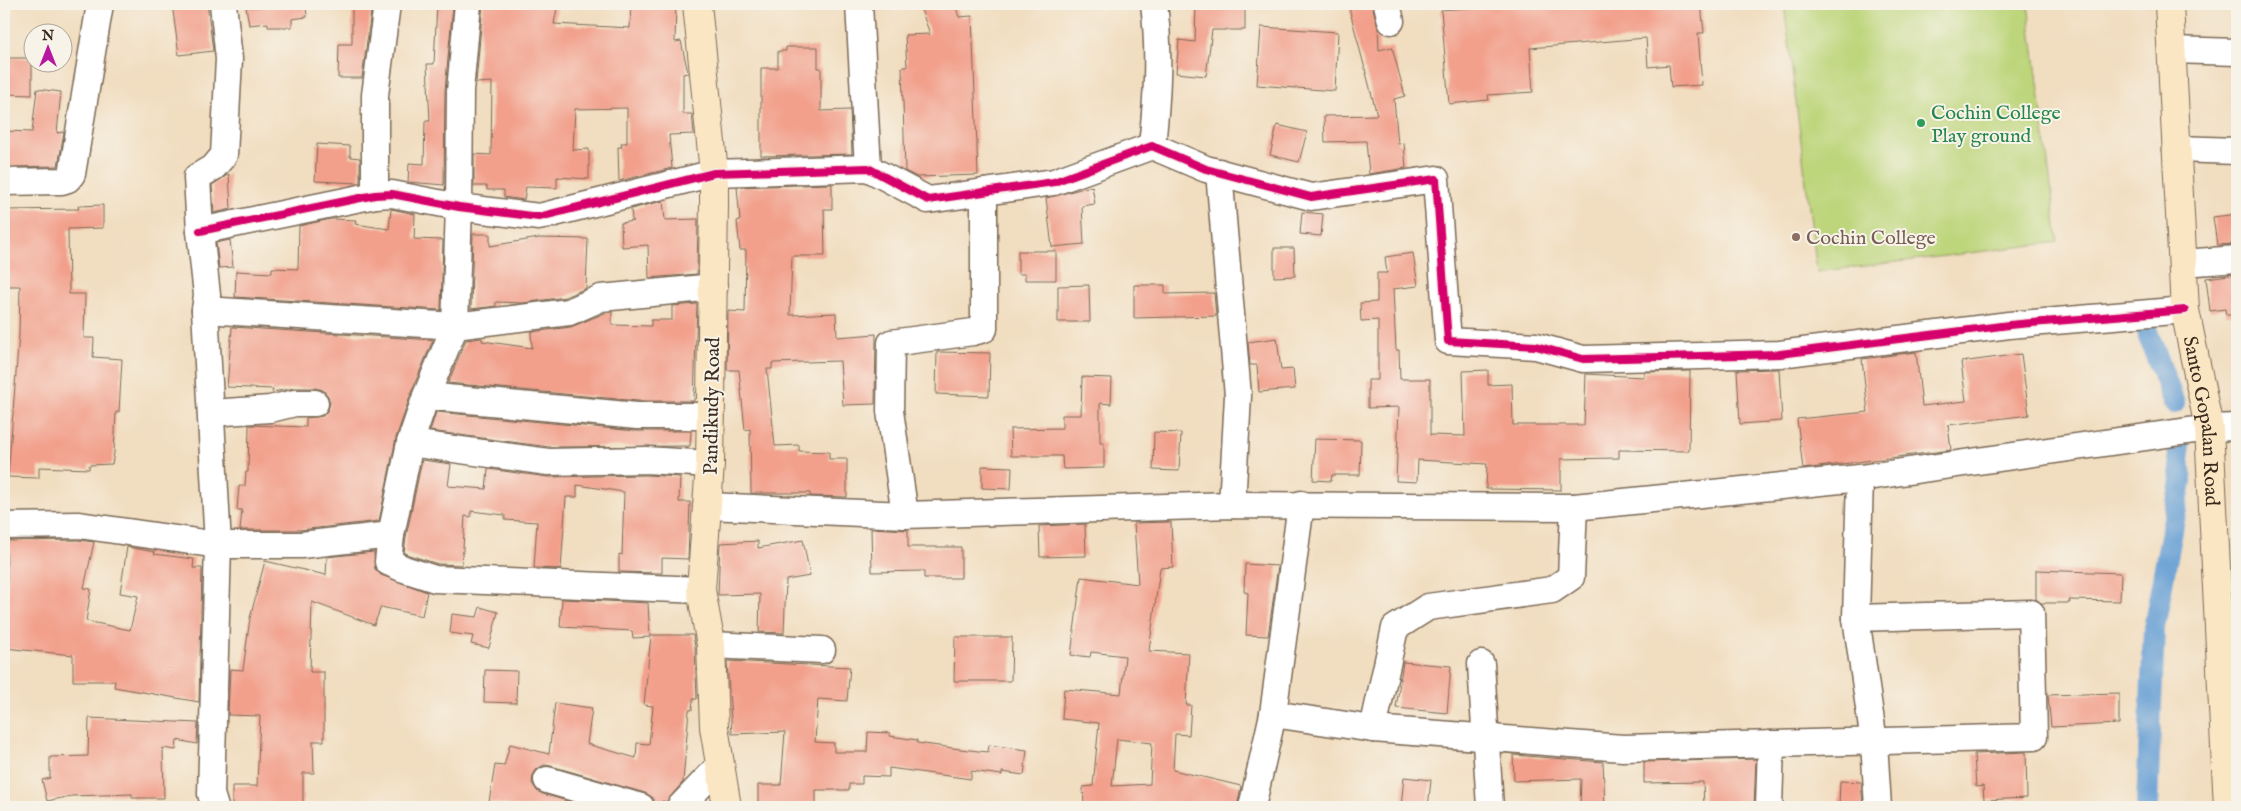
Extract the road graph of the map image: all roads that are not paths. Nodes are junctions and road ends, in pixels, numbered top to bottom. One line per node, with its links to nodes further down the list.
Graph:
1 (100, 4): 17 (street)
2 (222, 4): 21 (street)
3 (387, 4): 19 (street)
4 (468, 4): 20 (street)
5 (697, 4): 16 (street, Pandikudy Road)
6 (859, 4): 14 (street)
7 (1154, 4): 11 (street)
8 (2169, 4): 9 (street, Santo Gopalan Road)
9 (2172, 50): 10 (street); 12 (street, Santo Gopalan Road)
10 (2237, 52)
11 (1152, 146): 15 (street); 18 (street)
12 (2176, 149): 13 (street); 23 (street, Santo Gopalan Road)
13 (2237, 151)
14 (868, 168): 16 (street); 18 (street)
15 (1219, 172): 26 (street); 38 (street)
16 (714, 173): 20 (street); 24 (street, Pandikudy Road)
17 (4, 182)
18 (984, 192): 41 (street)
19 (375, 195): 20 (street); 21 (street)
20 (459, 207): 27 (street)
21 (200, 231): 25 (street)
22 (2237, 259): 23 (street)
23 (2183, 263): 26 (street, Santo Gopalan Road)
24 (714, 287): 27 (street); 31 (street, Pandikudy Road)
25 (205, 310): 27 (street); 30 (street)
26 (2185, 310): 33 (street, Santo Gopalan Road)
27 (455, 326): 28 (street)
28 (426, 396): 31 (street); 34 (street)
29 (315, 403): 30 (street)
30 (211, 414): 44 (street)
31 (711, 416): 35 (street, Pandikudy Road)
32 (2237, 427): 33 (street)
33 (2209, 428): 36 (street); 56 (street, Santo Gopalan Road)
34 (410, 443): 35 (street); 43 (street)
35 (710, 464): 39 (street, Pandikudy Road)
36 (1860, 478): 40 (street); 46 (street)
37 (1302, 504): 38 (street); 40 (street); 50 (street)
38 (1232, 505): 41 (street)
39 (708, 506): 41 (street); 45 (street, Pandikudy Road)
40 (1574, 508): 51 (street)
41 (905, 515)
42 (4, 526): 44 (street)
43 (391, 535): 44 (street); 45 (street)
44 (218, 545): 58 (street)
45 (701, 590): 47 (street, Pandikudy Road)
46 (1856, 618): 53 (street); 53 (street)
47 (711, 645): 48 (street); 55 (street, Pandikudy Road)
48 (822, 650)
49 (1481, 664): 52 (street)
50 (1273, 714): 51 (street); 62 (street)
51 (1373, 729): 52 (street)
52 (1487, 738): 54 (street); 63 (street)
53 (1874, 742): 54 (street); 65 (street)
54 (1771, 744): 64 (street)
55 (720, 765): 60 (street); 61 (street, Pandikudy Road)
56 (2232, 772): 66 (street, Santo Gopalan Road)
57 (547, 780): 59 (street)
58 (215, 807)
59 (641, 807)
60 (680, 807)
61 (727, 807)
62 (1252, 807)
63 (1490, 807)
64 (1769, 807)
65 (1878, 807)
66 (2228, 807)

